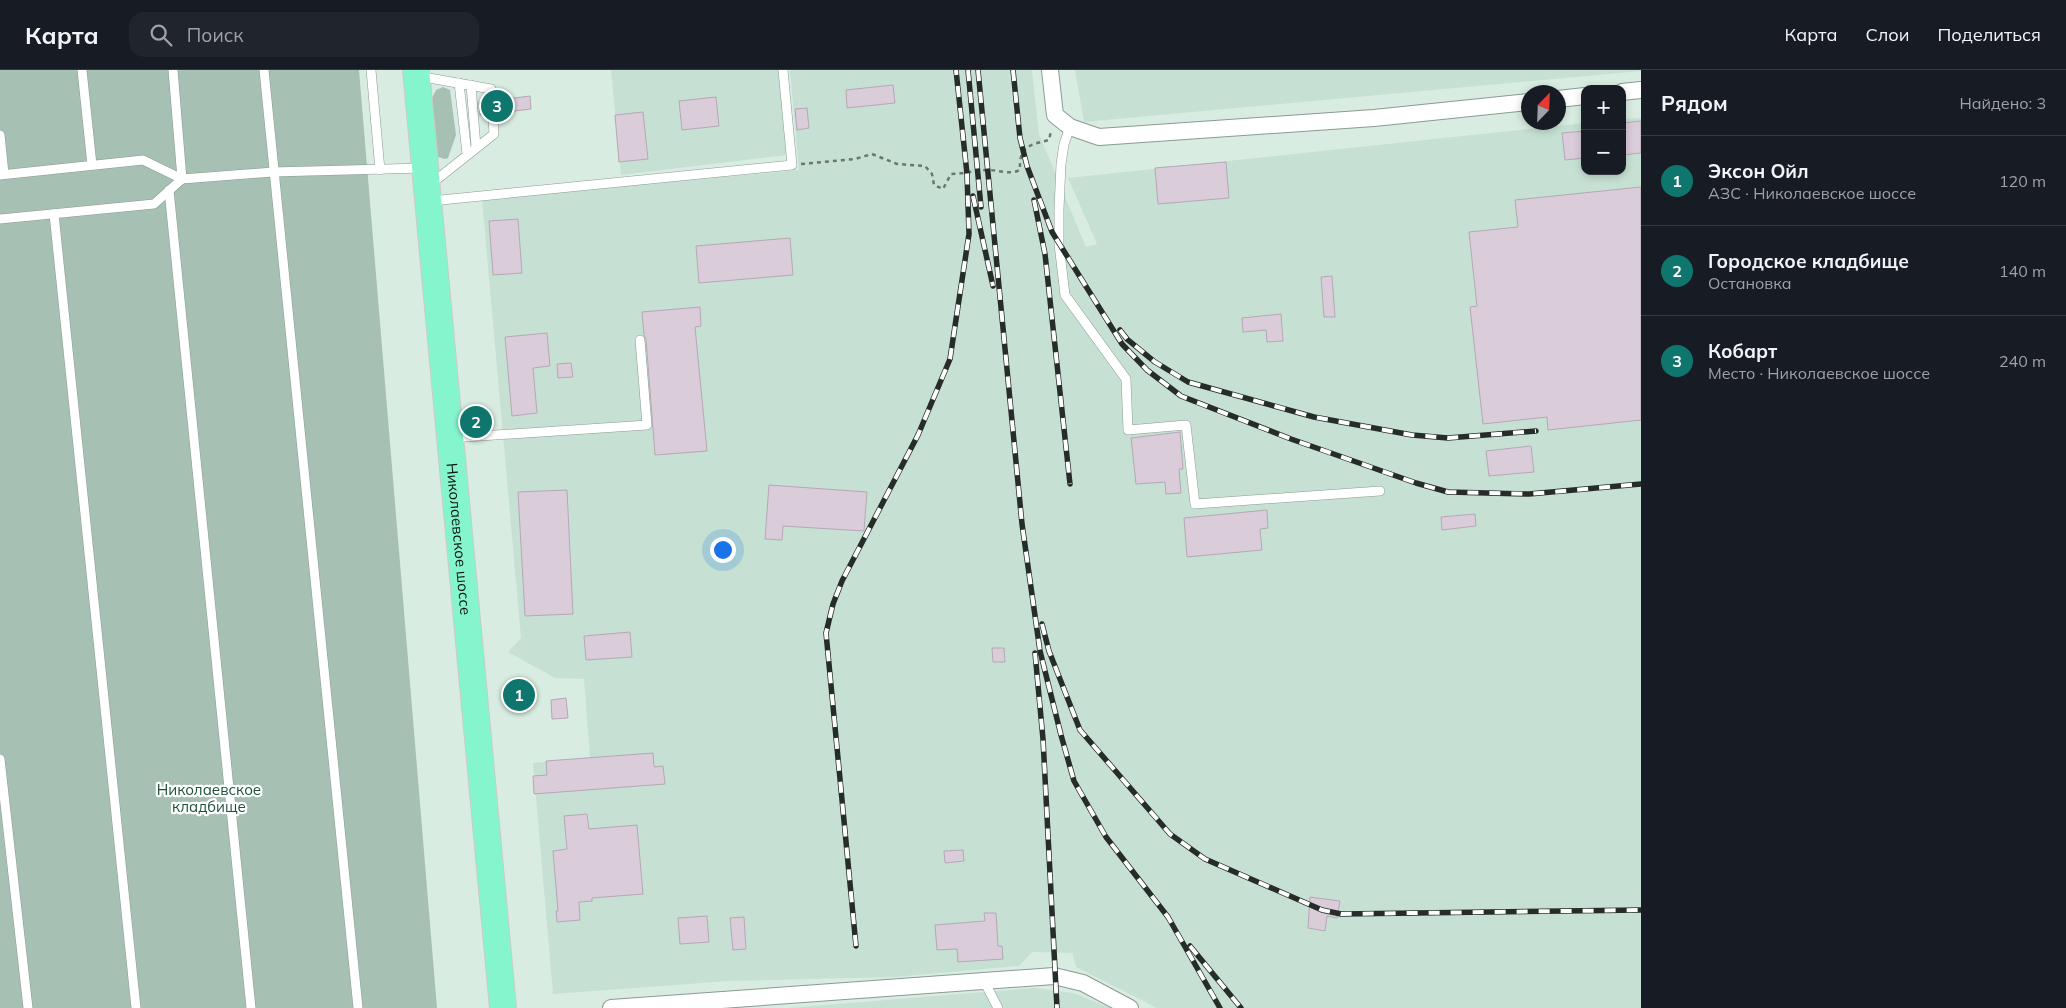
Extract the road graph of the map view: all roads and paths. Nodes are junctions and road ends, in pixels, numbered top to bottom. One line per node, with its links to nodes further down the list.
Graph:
1 (82, 70): 21 (lane)
2 (173, 70): 25 (lane)
3 (264, 70): 23 (lane)
4 (371, 70): 22 (lane)
5 (783, 70): 20 (lane)
6 (1050, 70): 15 (street)
7 (416, 73): 8 (lane); 26 (main road, Николаевское шоссе)
8 (459, 83): 9 (lane); 19 (lane)
9 (471, 85): 18 (lane); 18 (lane)
10 (1641, 90): 11 (street)
11 (1626, 92)
12 (1581, 96): 13 (street)
13 (1566, 98)
14 (1521, 103): 16 (street)
15 (1055, 115): 16 (street); 20 (path)
16 (1070, 127): 32 (lane)
17 (0, 135): 24 (lane)
18 (476, 147): 19 (lane)
19 (468, 154): 26 (lane)
20 (792, 164): 26 (lane)
21 (92, 165): 24 (lane); 25 (lane)
22 (380, 170): 23 (lane); 26 (lane)
23 (274, 172): 25 (lane); 38 (lane)
24 (2, 175)
25 (182, 179): 27 (lane)
26 (427, 186): 31 (main road, Николаевское шоссе)
27 (169, 190): 28 (lane); 37 (lane)
28 (54, 214): 29 (lane); 36 (lane)
29 (0, 219)
30 (640, 340): 31 (lane)
31 (451, 438): 39 (main road, Николаевское шоссе)
32 (1380, 491)
33 (0, 759): 35 (lane)
34 (984, 981): 40 (street); 41 (lane); 42 (street)
35 (28, 1008)
36 (136, 1008)
37 (252, 1008)
38 (358, 1008)
39 (502, 1008)
40 (611, 1008)
41 (998, 1008)
42 (1130, 1008)

